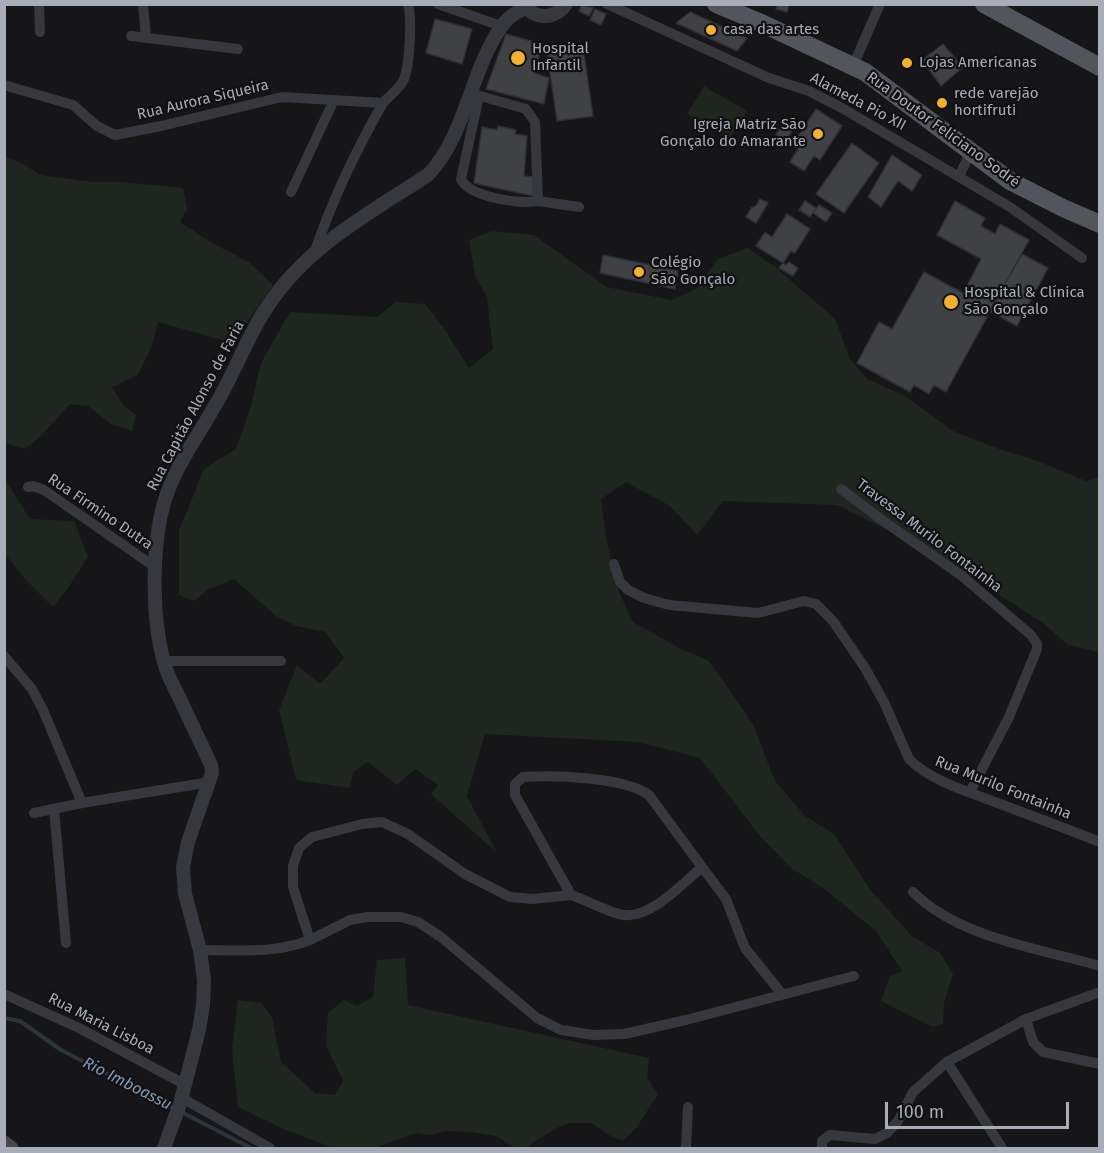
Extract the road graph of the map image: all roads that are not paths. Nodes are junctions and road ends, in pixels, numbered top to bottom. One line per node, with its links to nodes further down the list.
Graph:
1 (39, 4): 12 (street)
2 (143, 4): 14 (street)
3 (408, 4): 21 (street)
4 (438, 4): 11 (street)
5 (566, 4): 10 (street)
6 (607, 4): 23 (street, Alameda Pio XII)
7 (716, 4): 16 (main road, Rua Doutor Feliciano Sodré)
8 (880, 4): 16 (street)
9 (984, 4): 17 (main road)
10 (525, 6): 11 (street, Rua Capitão Alonso de Faria)
11 (501, 26): 19 (street, Rua Capitão Alonso de Faria)
12 (40, 32)
13 (130, 36): 14 (street)
14 (146, 38): 15 (street)
15 (238, 49)
16 (853, 66): 22 (main road, Rua Doutor Feliciano Sodré)
17 (1100, 67)
18 (4, 85): 20 (street, Rua Aurora Siqueira)
19 (475, 95): 25 (street); 25 (street); 28 (street, Rua Capitão Alonso de Faria)
20 (334, 100): 21 (street, Rua Aurora Siqueira); 24 (street)
21 (383, 103): 28 (street, Rua Capitão Alonso de Faria)
22 (971, 152): 23 (street); 27 (main road, Rua Doutor Feliciano Sodré)
23 (959, 176): 29 (street, Alameda Pio XII)
24 (291, 192)
25 (538, 201): 26 (street)
26 (579, 207)
27 (1100, 224)
28 (315, 251): 33 (street, Rua Capitão Alonso de Faria)
29 (1082, 258)
30 (28, 487): 33 (street, Rua Firmino Dutra)
31 (841, 489): 38 (street, Travessa Murilo Fontainha)
32 (614, 564): 38 (street, Rua Murilo Fontainha)
33 (155, 567): 35 (street, Rua Capitão Alonso de Faria)
34 (4, 656): 39 (street)
35 (163, 661): 36 (street); 37 (street, Rua Capitão Alonso de Faria)
36 (281, 661)
37 (210, 782): 39 (street); 48 (street, Rua Capitão Alonso de Faria)
38 (970, 792): 42 (street, Rua Murilo Fontainha)
39 (82, 803): 40 (street)
40 (54, 809): 41 (street); 47 (street)
41 (34, 813)
42 (1098, 839)
43 (702, 867): 45 (street); 45 (street); 53 (street)
44 (912, 892): 49 (street)
45 (572, 895): 46 (street)
46 (310, 940): 48 (street); 53 (street)
47 (66, 943)
48 (200, 950): 57 (street, Rua Capitão Alonso de Faria)
49 (1100, 966)
50 (854, 976): 53 (street)
51 (1100, 992): 54 (street)
52 (4, 994): 57 (street, Rua Maria Lisboa)
53 (782, 994)
54 (1026, 1019): 55 (street); 56 (street)
55 (947, 1062): 64 (street); 65 (street)
56 (1100, 1064)
57 (182, 1095): 61 (street, Rua Capitão Alonso de Faria); 62 (street, Rua Maria Lisboa)
58 (688, 1107): 63 (street)
59 (4, 1143): 60 (main road)
60 (11, 1149)
61 (164, 1149)
62 (270, 1149)
63 (686, 1149)
64 (822, 1149)
65 (1002, 1149)

